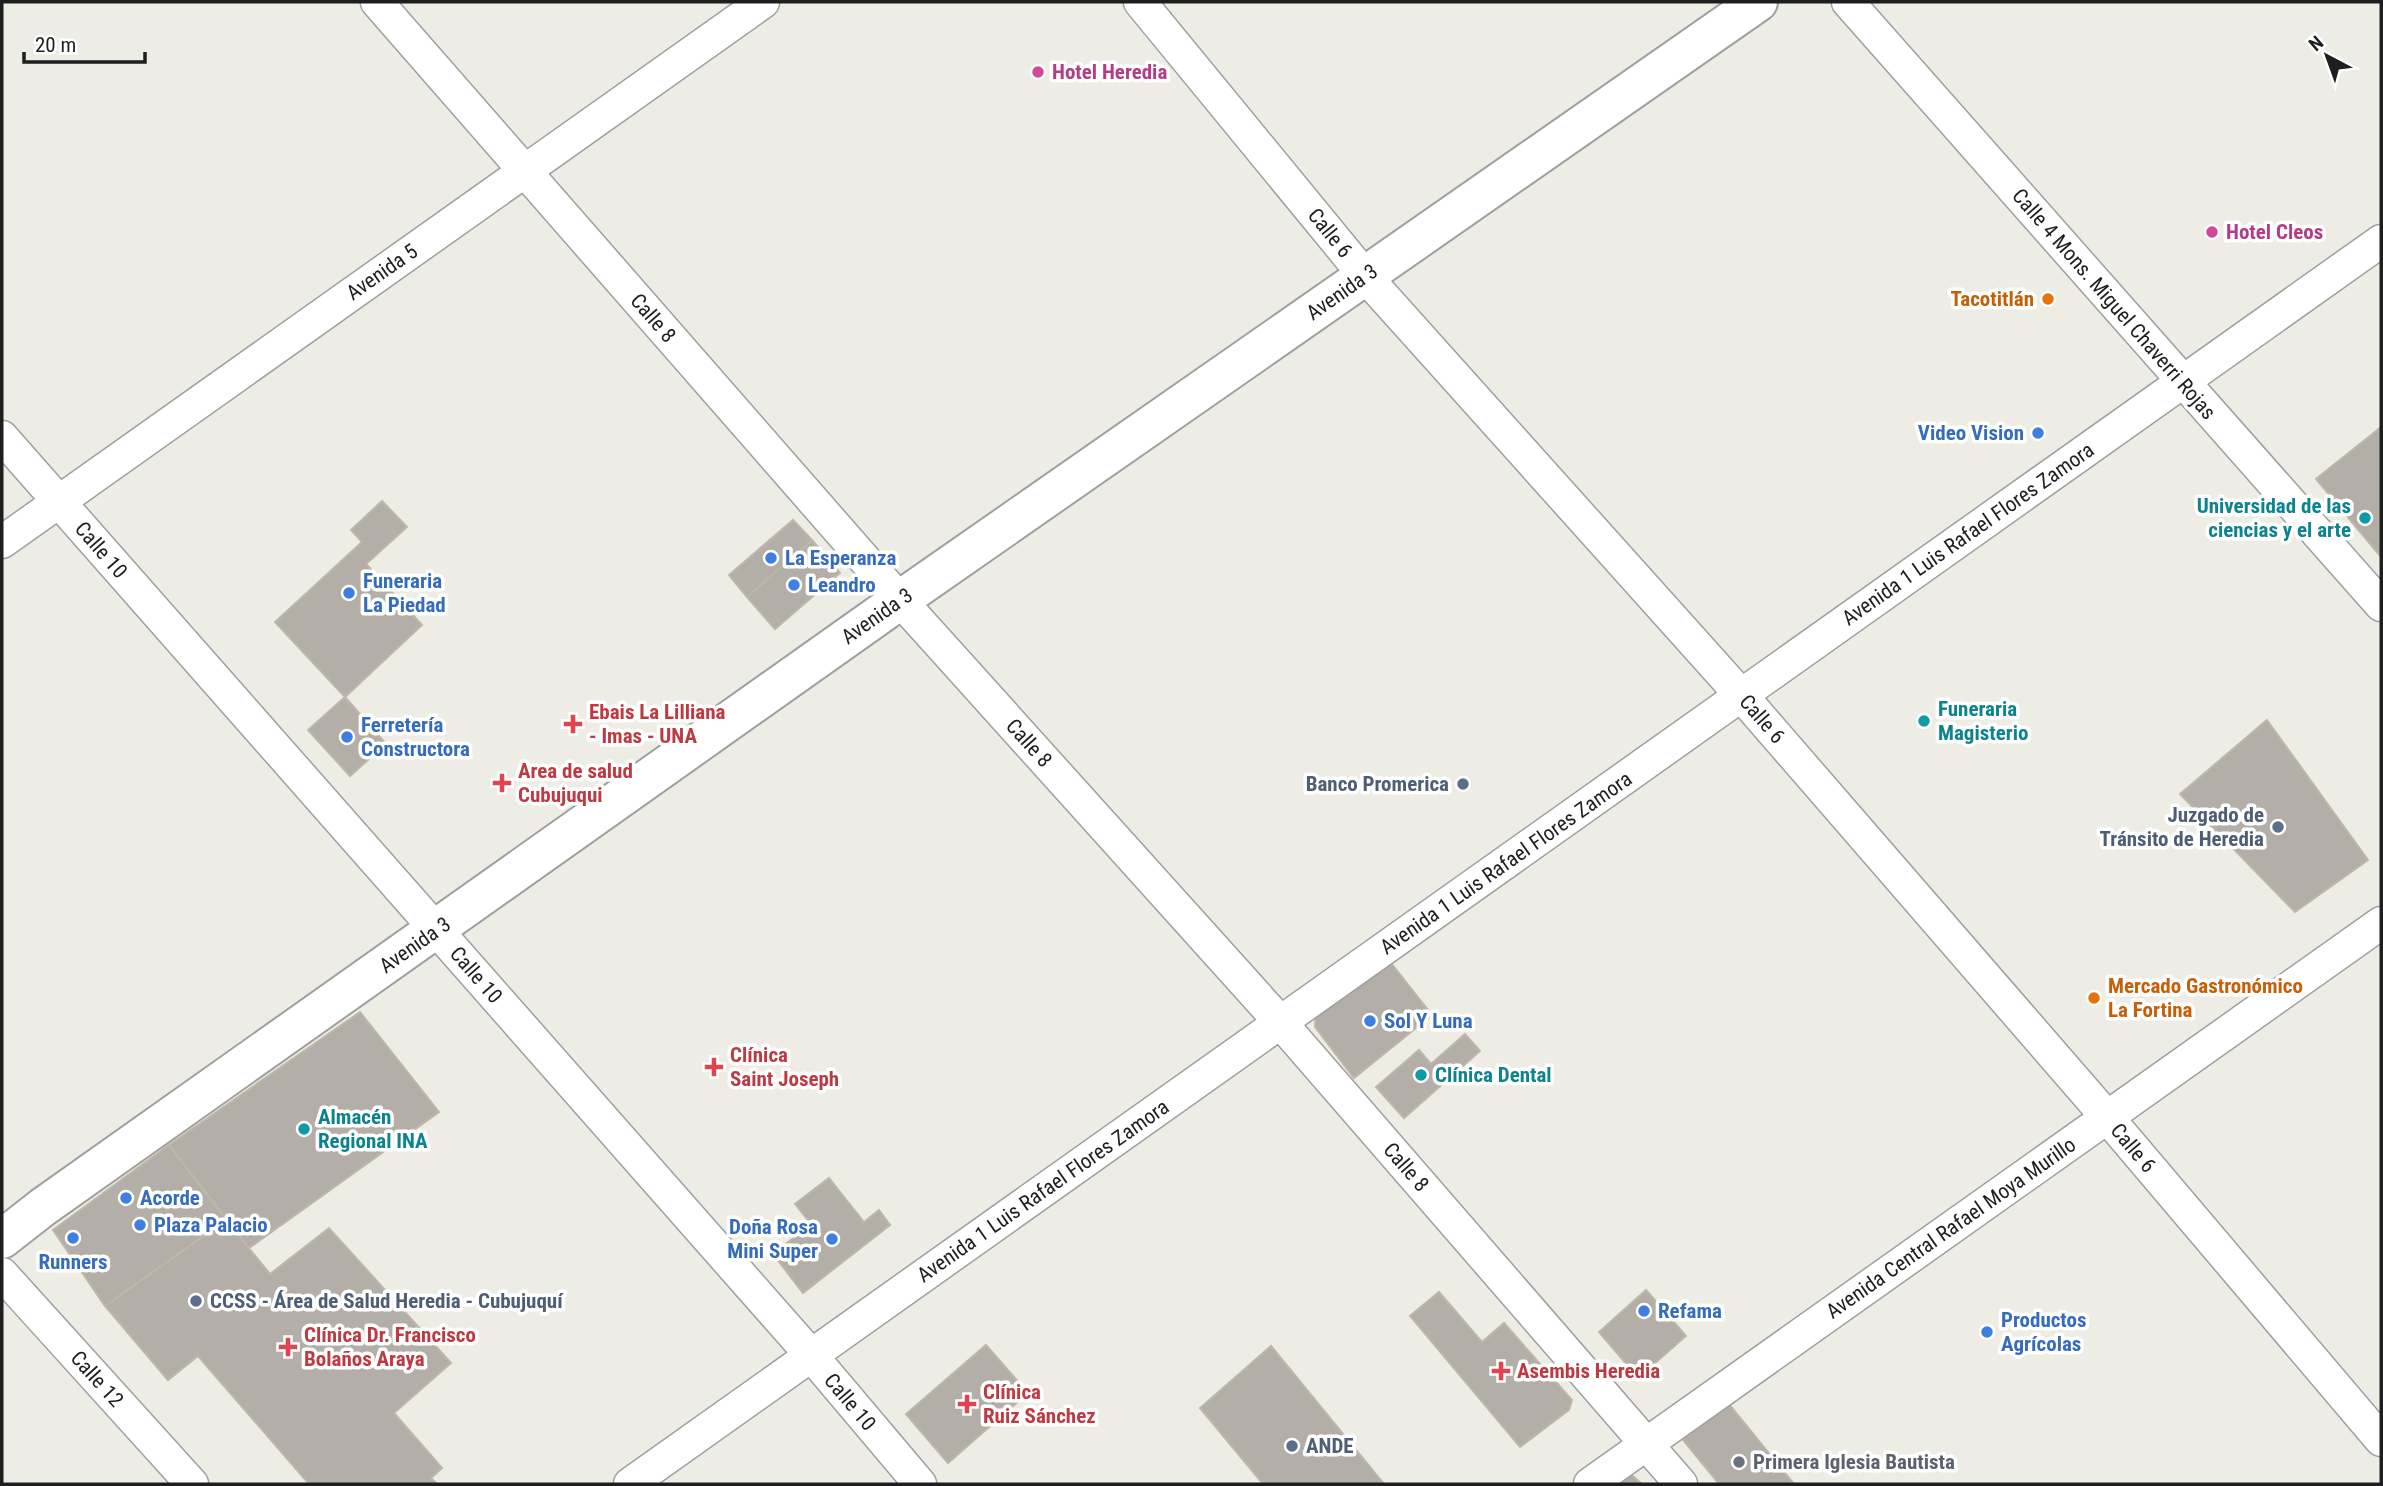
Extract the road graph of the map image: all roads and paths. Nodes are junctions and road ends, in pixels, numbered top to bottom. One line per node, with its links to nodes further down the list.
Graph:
1 (377, 2): 6 (street, Calle 8)
2 (763, 2): 6 (street, Avenida 5)
3 (1140, 2): 8 (street, Calle 6)
4 (1758, 2): 8 (street, Avenida 3)
5 (1848, 2): 9 (street, Calle 4 Mons. Miguel Chaverri Rojas)
6 (524, 171): 11 (street, Avenida 5); 13 (street, Calle 8)
7 (2381, 241): 9 (street, Avenida 1 Luis Rafael Flores Zamora)
8 (1365, 276): 13 (street, Avenida 3); 15 (street, Calle 6)
9 (2183, 381): 14 (street, Calle 4 Mons. Miguel Chaverri Rojas); 15 (street, Avenida 1 Luis Rafael Flores Zamora)
10 (2, 437): 11 (street, Calle 10)
11 (59, 502): 12 (street, Avenida 5); 17 (street, Calle 10)
12 (2, 542)
13 (900, 600): 17 (street, Avenida 3); 18 (street, Calle 8)
14 (2381, 605)
15 (1741, 695): 18 (street, Avenida 1 Luis Rafael Flores Zamora); 19 (street, Calle 6)
16 (2381, 923): 19 (street, Avenida Central Rafael Moya Murillo)
17 (436, 930): 20 (street, Avenida 3); 22 (street, Calle 10)
18 (1281, 1023): 22 (street, Avenida 1 Luis Rafael Flores Zamora); 24 (street, Calle 8)
19 (2107, 1117): 23 (street, Calle 6); 24 (street, Avenida Central Rafael Moya Murillo)
20 (2, 1239)
21 (2, 1274): 25 (street, Calle 12)
22 (811, 1356): 26 (street, Avenida 1 Luis Rafael Flores Zamora); 27 (street, Calle 10)
23 (2381, 1440)
24 (1647, 1444): 28 (street, Avenida Central Rafael Moya Murillo); 29 (street, Calle 8)
25 (192, 1484)
26 (630, 1484)
27 (920, 1484)
28 (1590, 1484)
29 (1681, 1484)

